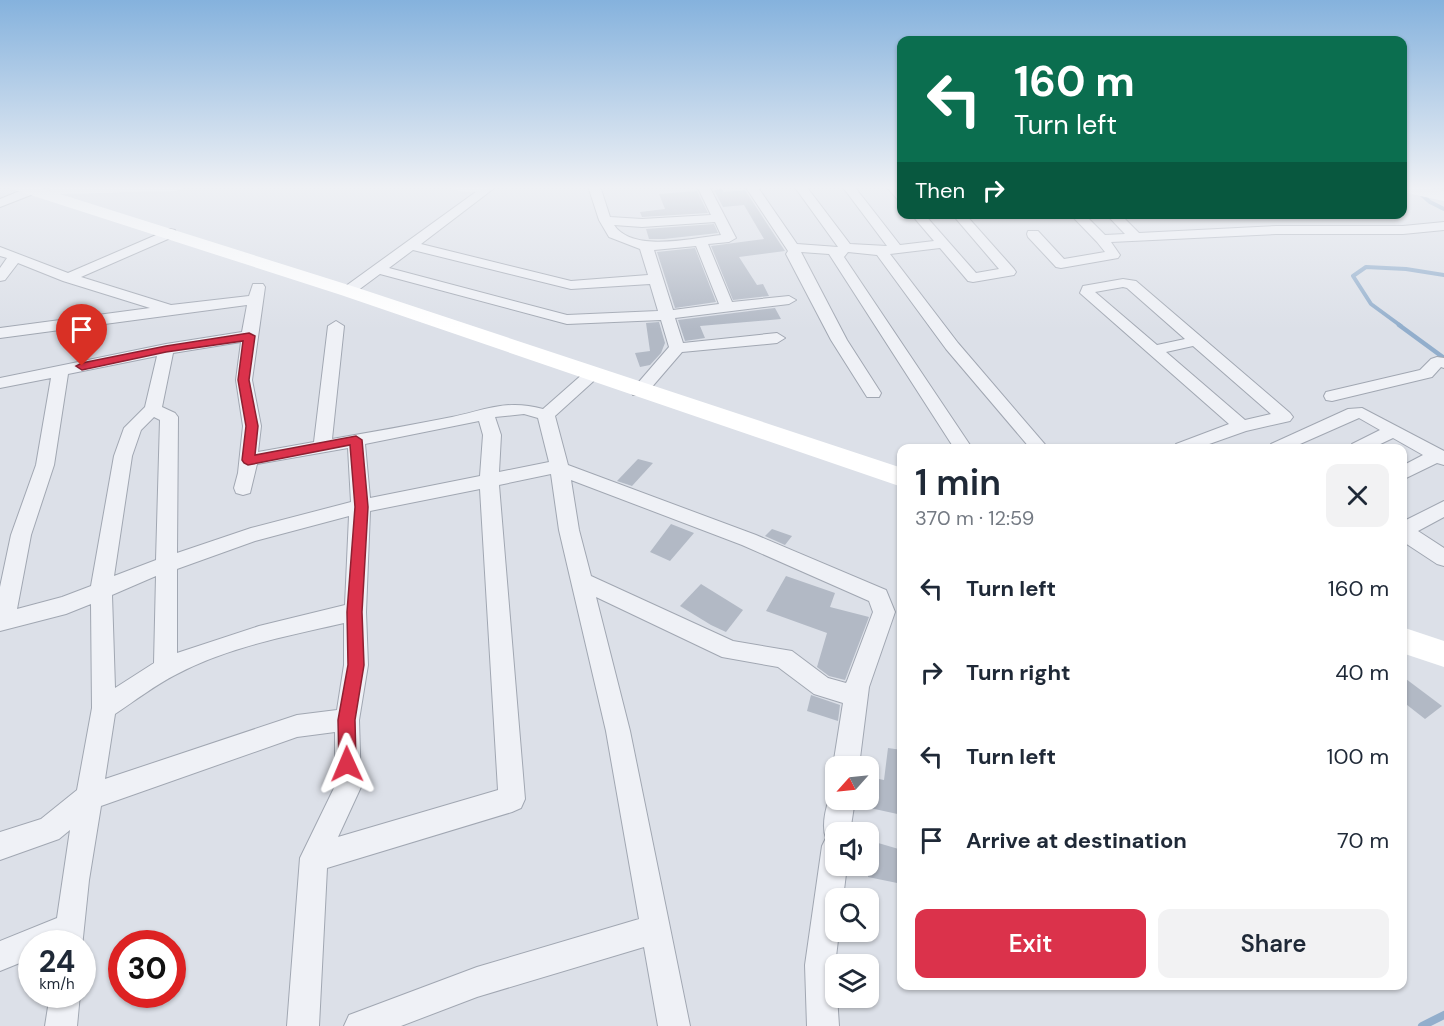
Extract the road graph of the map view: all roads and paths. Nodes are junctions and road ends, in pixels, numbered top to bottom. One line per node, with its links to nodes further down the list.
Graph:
1 (168, 234): 28 (street)
2 (173, 234): 30 (main road)
3 (426, 234): 19 (street)
4 (614, 234): 20 (street)
5 (727, 234): 17 (street)
6 (785, 234): 21 (street)
7 (832, 234): 22 (street)
8 (879, 234): 23 (street)
9 (934, 234): 18 (street)
10 (975, 234): 18 (street)
11 (1033, 234): 16 (street)
12 (1097, 234): 16 (street)
13 (1133, 234): 15 (street)
14 (1198, 234): 15 (street)
15 (1136, 237): 16 (street)
16 (1102, 239)
17 (701, 242): 20 (street); 32 (street)
18 (942, 244): 23 (street)
19 (411, 245): 26 (street); 29 (street)
20 (646, 248): 29 (street)
21 (796, 249): 22 (street); 48 (street)
22 (842, 249): 23 (street); 56 (street)
23 (889, 250): 57 (street)
24 (0, 251): 25 (street)
25 (15, 257): 27 (street); 28 (street)
26 (378, 269): 30 (street); 34 (street)
27 (0, 277)
28 (68, 278): 33 (street)
29 (655, 279): 34 (street)
30 (348, 291): 45 (main road)
31 (789, 300): 32 (street)
32 (727, 307): 34 (street)
33 (170, 310): 36 (street); 37 (street)
34 (665, 315): 40 (street)
35 (336, 326): 61 (street)
36 (0, 333)
37 (249, 336): 41 (street); 63 (street)
38 (777, 338): 40 (street)
39 (1197, 341): 42 (street); 42 (street); 53 (street)
40 (677, 348): 47 (street)
41 (166, 349): 44 (street); 51 (street)
42 (1153, 350): 53 (street)
43 (1440, 362): 49 (street)
44 (60, 371): 46 (street); 79 (street)
45 (591, 375): 47 (main road); 50 (street)
46 (0, 382)
47 (639, 391): 66 (main road)
48 (873, 393)
49 (1332, 396)
50 (544, 408): 52 (street); 64 (street)
51 (153, 410): 74 (street); 76 (street)
52 (485, 414): 55 (street); 67 (street)
53 (1242, 426): 58 (street)
54 (1393, 431): 59 (street); 60 (street); 62 (street)
55 (356, 440): 61 (street); 69 (street)
56 (960, 444)
57 (1036, 444)
58 (1193, 444)
59 (1286, 444)
60 (1366, 444)
61 (322, 446): 63 (street)
62 (1440, 457): 65 (street)
63 (248, 460): 68 (street)
64 (560, 467): 67 (street); 75 (street); 78 (street)
65 (1407, 472)
66 (897, 476)
67 (489, 481): 69 (street); 89 (street)
68 (243, 488)
69 (361, 507): 74 (street); 77 (street)
70 (1444, 508): 71 (street)
71 (1407, 529)
72 (1407, 534): 73 (street)
73 (1444, 558)
74 (168, 565): 76 (street); 82 (street)
75 (582, 581): 83 (street); 91 (street)
76 (101, 590): 79 (street); 84 (street)
77 (354, 612): 82 (street); 85 (street)
78 (893, 614): 83 (street)
79 (2, 622)
80 (1407, 642): 81 (main road)
81 (1444, 654)
82 (165, 669): 84 (street)
83 (857, 687): 86 (street)
84 (105, 708): 87 (street)
85 (347, 720): 87 (street); 89 (street)
86 (847, 756)
87 (89, 797): 88 (street); 92 (street)
88 (0, 846)
89 (314, 858): 97 (street)
90 (832, 876): 100 (street)
91 (655, 929): 98 (street); 99 (street)
92 (70, 930)
93 (18, 951): 94 (street)
94 (0, 956)
95 (64, 1008): 96 (street)
96 (62, 1026)
97 (303, 1026)
98 (360, 1026)
99 (674, 1026)
100 (823, 1026)

